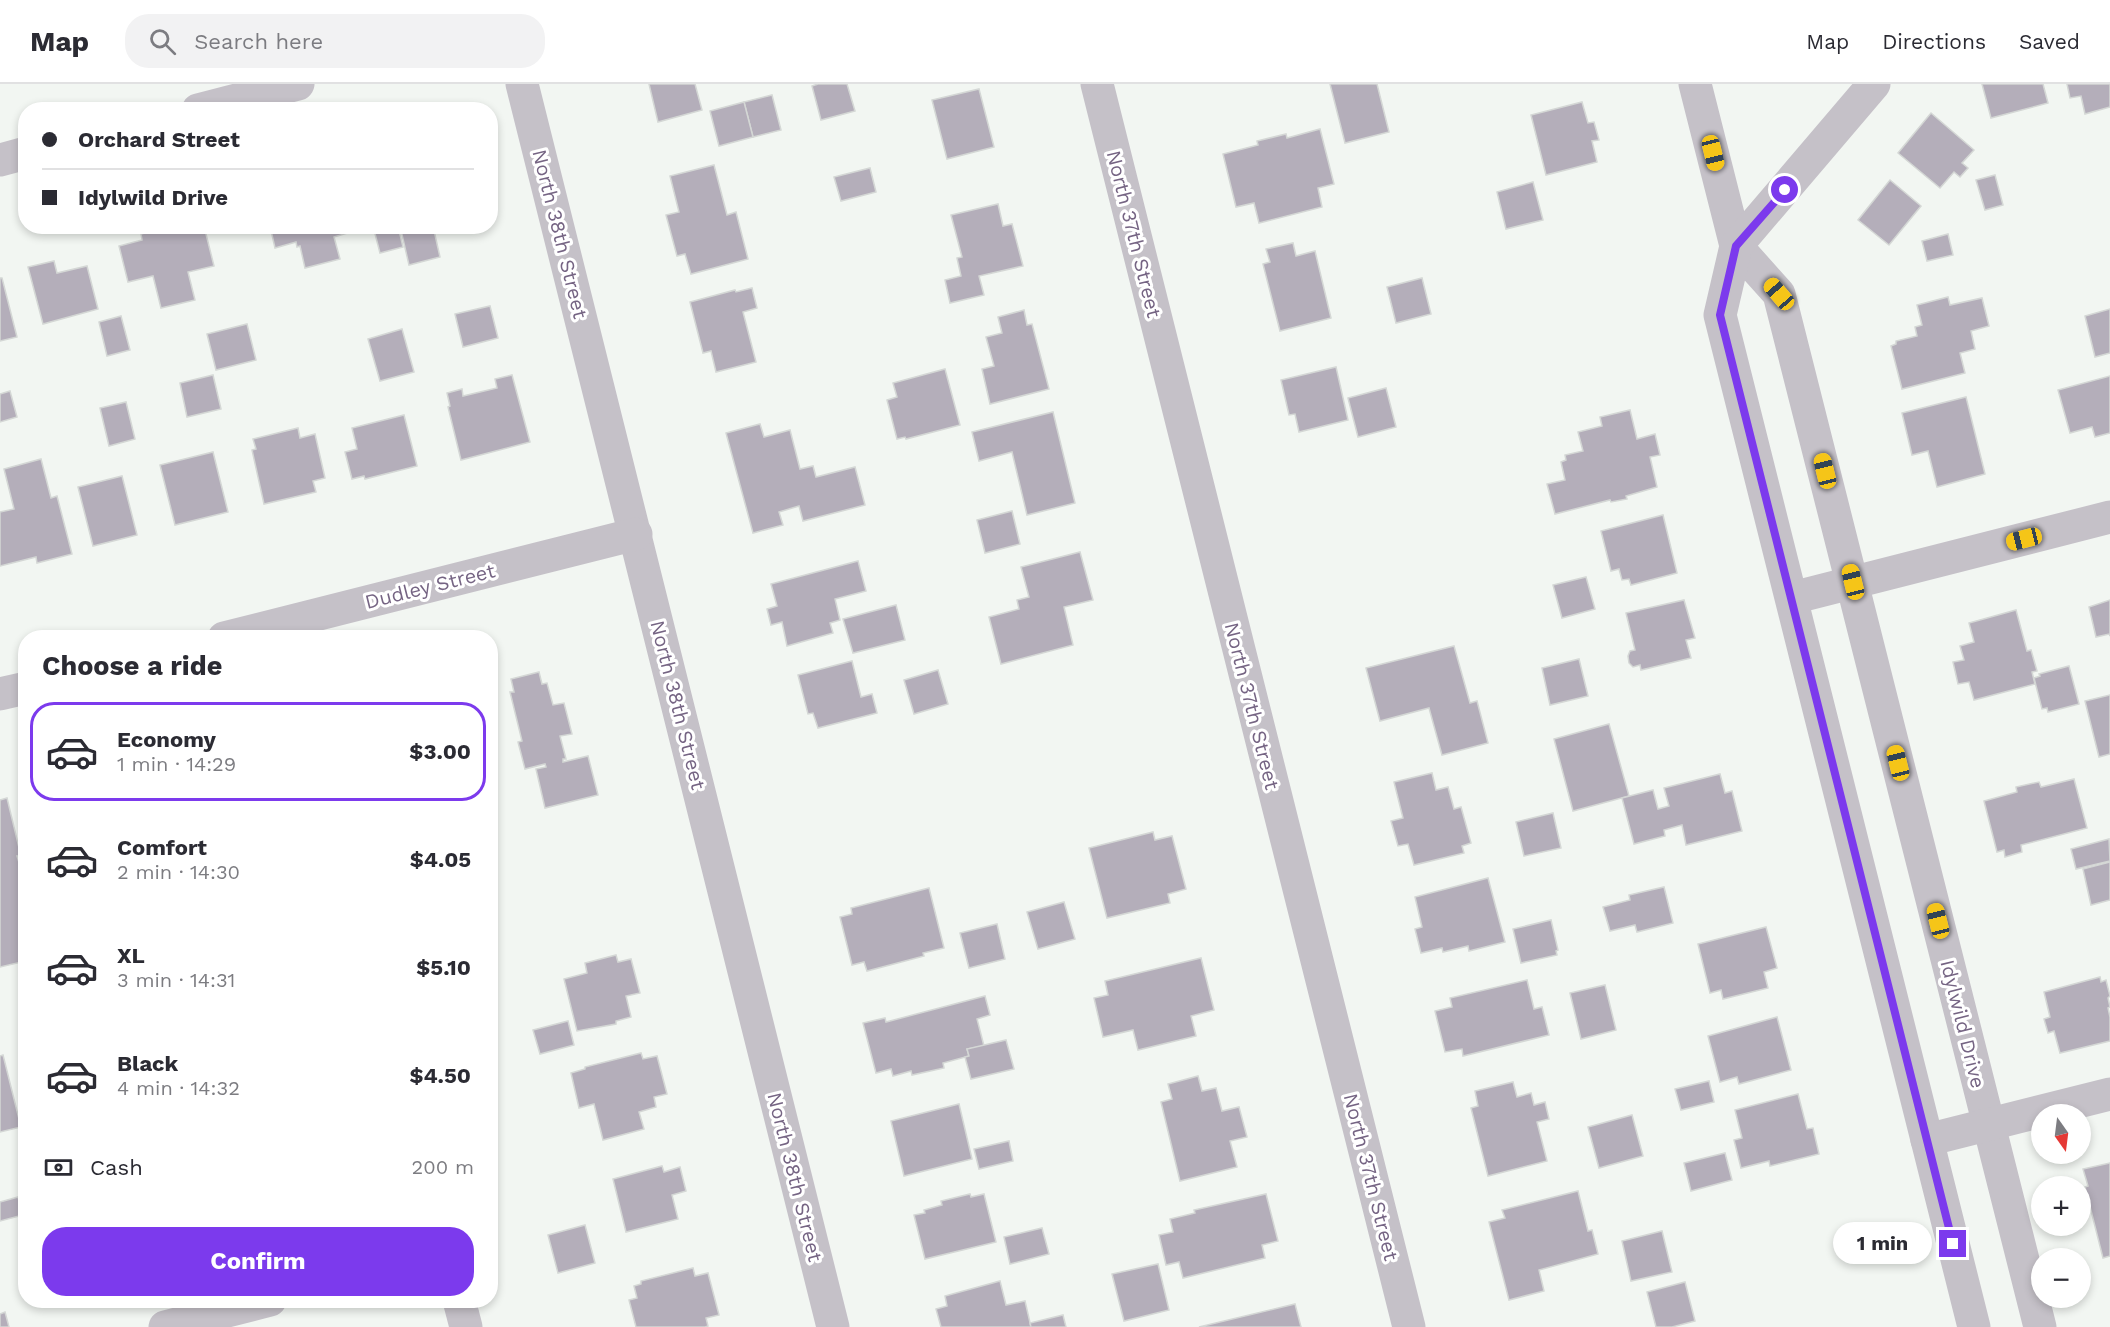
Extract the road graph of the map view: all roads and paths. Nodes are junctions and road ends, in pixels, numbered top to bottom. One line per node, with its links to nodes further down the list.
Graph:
1 (298, 84): 6 (street)
2 (522, 84): 11 (street, North 38th Street)
3 (1097, 84): 25 (street, North 37th Street)
4 (1695, 84): 9 (street, Idylwild Drive)
5 (1874, 84): 9 (street)
6 (229, 102)
7 (18, 155): 8 (street)
8 (0, 160)
9 (1736, 246): 12 (street, Idylwild Drive); 13 (street, Idylwild Drive)
10 (2110, 518): 12 (street)
11 (636, 534): 14 (street, Dudley Street); 24 (street, North 38th Street)
12 (1853, 582): 13 (street); 18 (street, Idylwild Drive)
13 (1792, 598): 19 (street, Idylwild Drive)
14 (256, 630)
15 (18, 689): 16 (street)
16 (0, 694)
17 (2110, 1094): 18 (street)
18 (1989, 1124): 19 (street); 27 (street, Idylwild Drive)
19 (1928, 1140): 26 (street, Idylwild Drive)
20 (239, 1308): 22 (street)
21 (461, 1308): 23 (street)
22 (165, 1327)
23 (466, 1327)
24 (833, 1327)
25 (1409, 1327)
26 (1974, 1327)
27 (2040, 1327)

